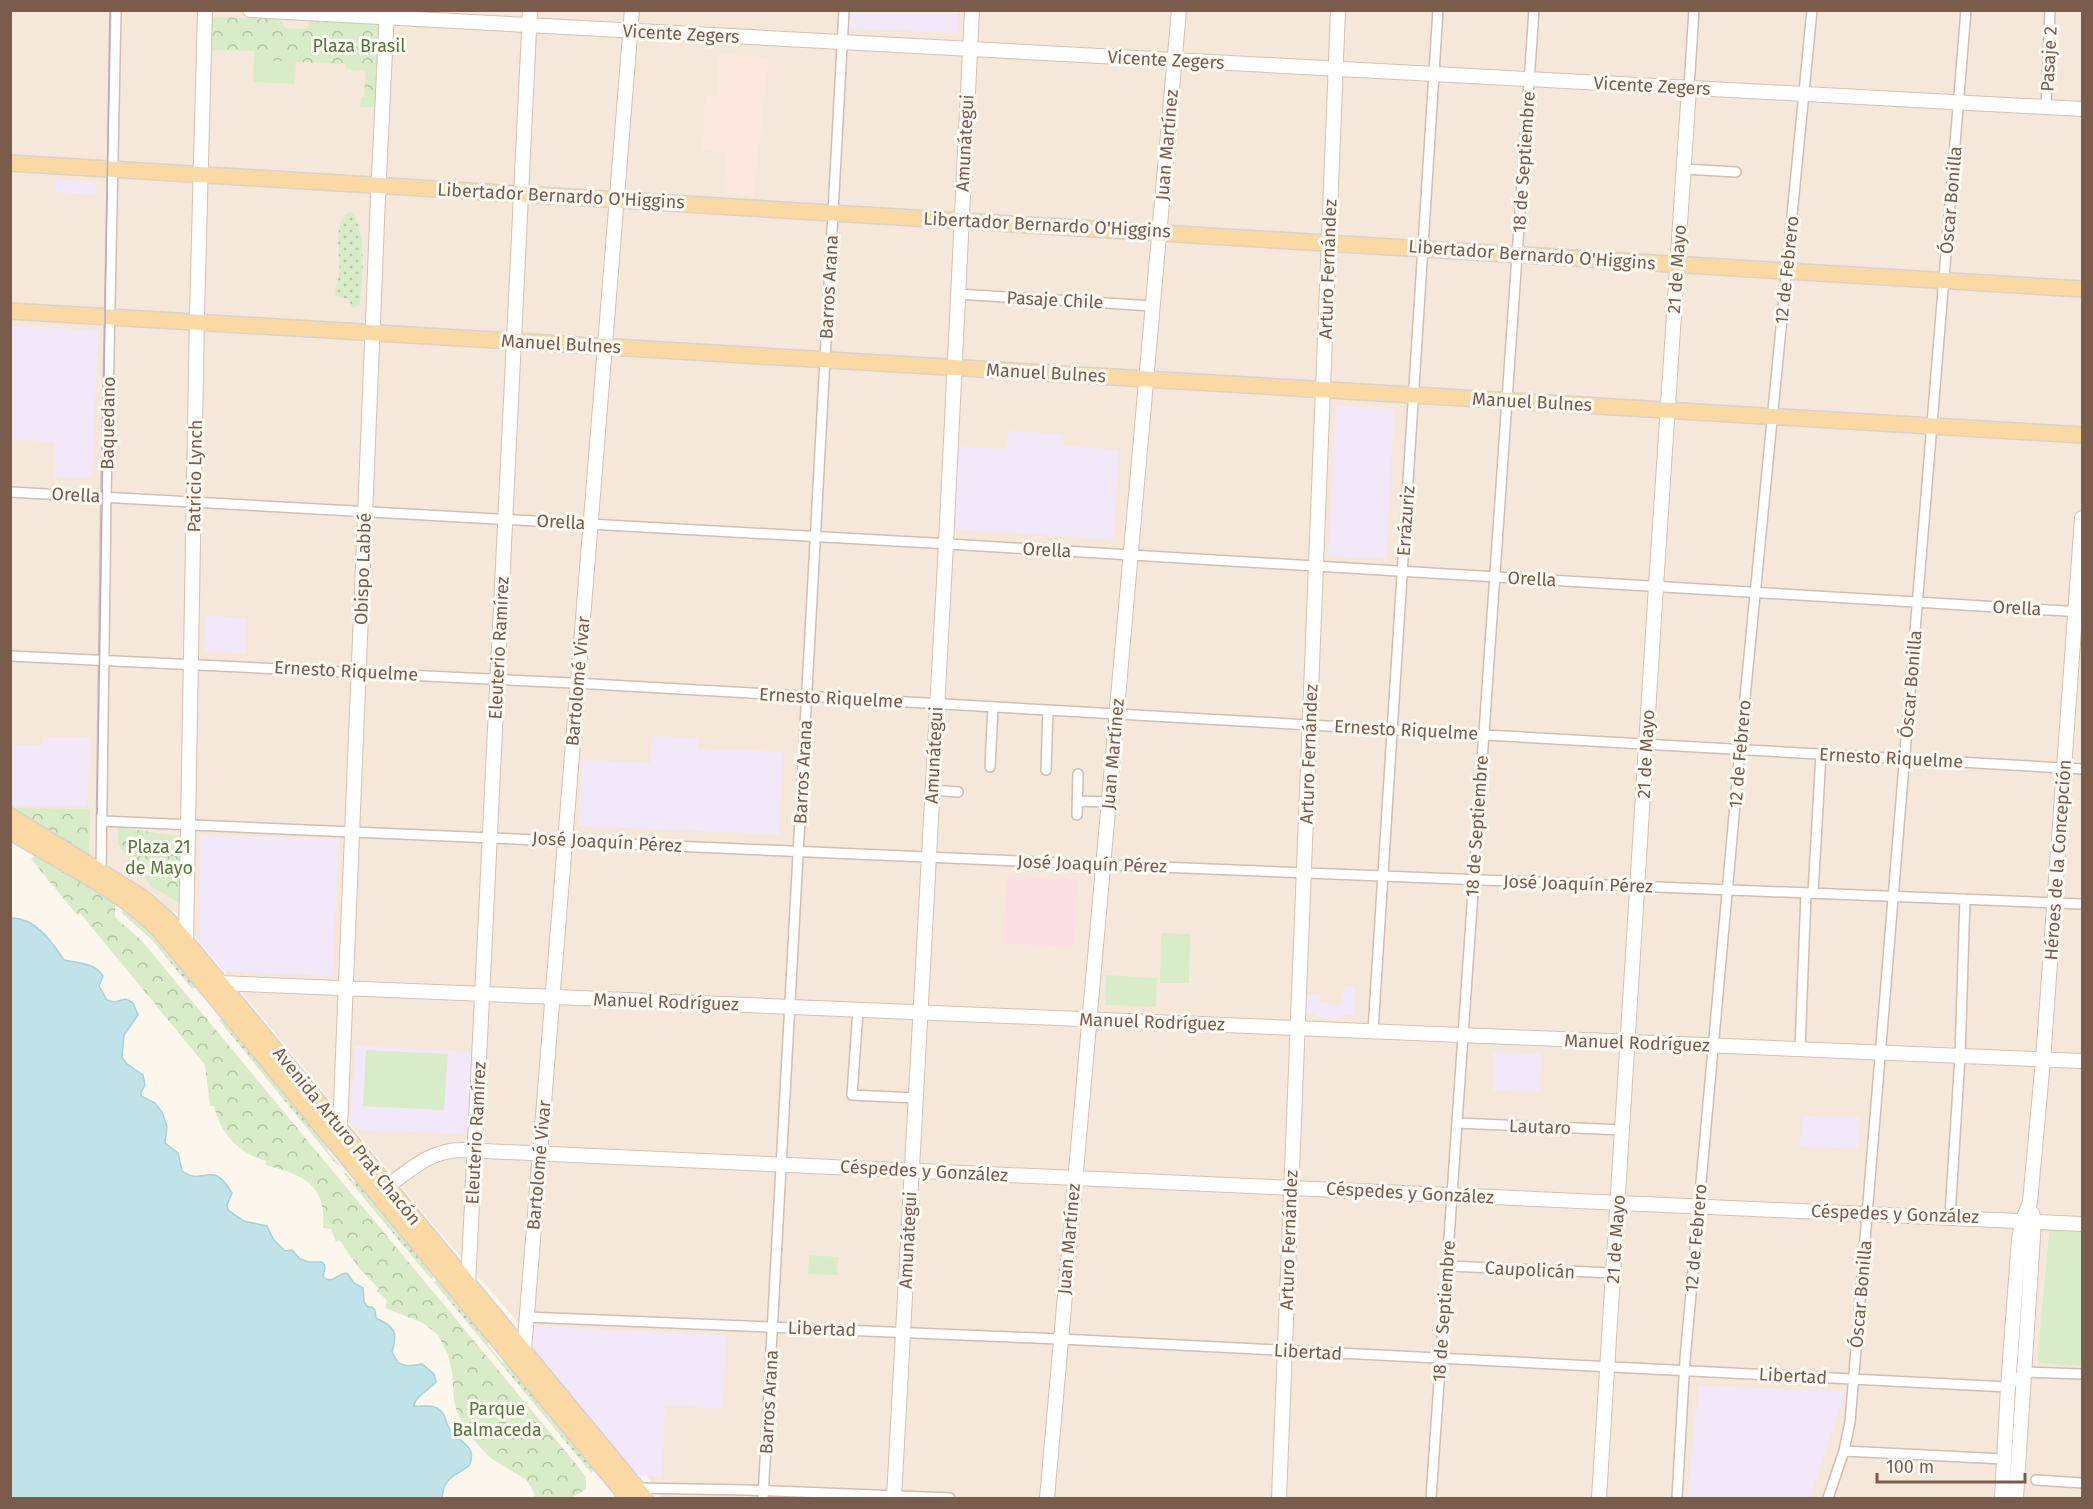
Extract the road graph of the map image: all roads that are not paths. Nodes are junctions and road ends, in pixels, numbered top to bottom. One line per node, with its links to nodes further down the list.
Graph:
1 (116, 10): 31 (street, Baquedano)
2 (206, 10): 34 (street, Patricio Lynch)
3 (250, 10): 16 (street, Vicente Zegers)
4 (530, 10): 17 (street, Eleuterio Ramírez)
5 (632, 10): 18 (street, Bartolomé Vivar)
6 (844, 10): 19 (street, Barros Arana)
7 (972, 10): 20 (street, Amunátegui)
8 (1179, 10): 21 (street, Juan Martínez)
9 (1338, 10): 22 (street, Arturo Fernández)
10 (1438, 10): 23 (street, Errázuriz)
11 (1534, 10): 24 (street, 18 de Septiembre)
12 (1694, 10): 25 (street, 21 de Mayo)
13 (1812, 10): 26 (street, 12 de Febrero)
14 (1966, 10): 27 (street, Óscar Bonilla)
15 (2050, 10): 28 (street, Pasaje 2)
16 (387, 15): 17 (street, Vicente Zegers); 35 (street, Obispo Labbé)
17 (529, 26): 18 (street, Vicente Zegers); 36 (street, Eleuterio Ramírez)
18 (630, 32): 19 (street, Vicente Zegers); 37 (street, Bartolomé Vivar)
19 (842, 43): 20 (street, Vicente Zegers); 38 (street, Barros Arana)
20 (970, 50): 21 (street, Vicente Zegers); 39 (street, Amunátegui)
21 (1175, 61): 22 (street, Vicente Zegers); 40 (street, Juan Martínez)
22 (1336, 69): 23 (street, Vicente Zegers); 41 (street, Arturo Fernández)
23 (1434, 74): 24 (street, Vicente Zegers); 42 (street, Errázuriz)
24 (1529, 79): 25 (street, Vicente Zegers); 43 (street, 18 de Septiembre)
25 (1689, 88): 26 (street, Vicente Zegers); 32 (street, 21 de Mayo)
26 (1804, 94): 27 (street, Vicente Zegers); 45 (street, 12 de Febrero)
27 (1958, 102): 28 (street, Vicente Zegers); 46 (street, Óscar Bonilla)
28 (2046, 107): 29 (street, Vicente Zegers)
29 (2082, 109)
30 (10, 162): 31 (main road, Libertador Bernardo O'Higgins)
31 (113, 169): 34 (main road, Libertador Bernardo O'Higgins); 51 (street, Baquedano)
32 (1684, 169): 33 (street); 44 (street, 21 de Mayo)
33 (1736, 172)
34 (201, 174): 35 (main road, Libertador Bernardo O'Higgins); 52 (street, Patricio Lynch)
35 (379, 185): 36 (main road, Libertador Bernardo O'Higgins); 53 (street, Obispo Labbé)
36 (521, 194): 37 (main road, Libertador Bernardo O'Higgins); 54 (street, Eleuterio Ramírez)
37 (617, 199): 38 (main road, Libertador Bernardo O'Higgins); 55 (street, Bartolomé Vivar)
38 (833, 212): 39 (main road, Libertador Bernardo O'Higgins); 56 (street, Barros Arana)
39 (961, 220): 40 (main road, Libertador Bernardo O'Higgins); 48 (street, Amunátegui)
40 (1160, 232): 41 (main road, Libertador Bernardo O'Higgins); 49 (street, Juan Martínez)
41 (1329, 242): 42 (main road, Libertador Bernardo O'Higgins); 59 (street, Arturo Fernández)
42 (1423, 248): 43 (main road, Libertador Bernardo O'Higgins); 60 (street, Errázuriz)
43 (1517, 254): 44 (main road, Libertador Bernardo O'Higgins); 61 (street, 18 de Septiembre)
44 (1677, 264): 45 (main road, Libertador Bernardo O'Higgins); 62 (street, 21 de Mayo)
45 (1787, 271): 46 (main road, Libertador Bernardo O'Higgins); 63 (street, 12 de Febrero)
46 (1944, 280): 47 (main road, Libertador Bernardo O'Higgins); 64 (street, Óscar Bonilla)
47 (2082, 289)
48 (957, 294): 49 (street, Pasaje Chile); 57 (street, Amunátegui)
49 (1153, 306): 58 (street, Juan Martínez)
50 (10, 311): 51 (main road, Manuel Bulnes)
51 (110, 318): 52 (main road, Manuel Bulnes); 67 (street, Baquedano)
52 (197, 323): 53 (main road, Manuel Bulnes); 68 (street, Patricio Lynch)
53 (372, 333): 54 (main road, Manuel Bulnes); 69 (street, Obispo Labbé)
54 (514, 342): 55 (main road, Manuel Bulnes); 71 (street, Eleuterio Ramírez)
55 (605, 347): 56 (main road, Manuel Bulnes); 72 (street, Bartolomé Vivar)
56 (825, 360): 57 (main road, Manuel Bulnes); 73 (street, Barros Arana)
57 (954, 368): 58 (main road, Manuel Bulnes); 74 (street, Amunátegui)
58 (1146, 379): 59 (main road, Manuel Bulnes); 75 (street, Juan Martínez)
59 (1323, 390): 60 (main road, Manuel Bulnes); 76 (street, Arturo Fernández)
60 (1414, 395): 61 (main road, Manuel Bulnes); 77 (street, Errázuriz)
61 (1507, 400): 62 (main road, Manuel Bulnes); 78 (street, 18 de Septiembre)
62 (1668, 410): 63 (main road, Manuel Bulnes); 79 (street, 21 de Mayo)
63 (1773, 416): 64 (main road, Manuel Bulnes); 80 (street, 12 de Febrero)
64 (1932, 426): 65 (main road, Manuel Bulnes); 81 (street, Óscar Bonilla)
65 (2082, 435)
66 (10, 492): 67 (street, Orella)
67 (106, 497): 68 (street, Orella); 84 (street, Baquedano)
68 (194, 502): 69 (street, Orella); 85 (street, Patricio Lynch)
69 (365, 511): 71 (street, Orella); 86 (street, Obispo Labbé)
70 (2082, 518): 82 (street, Héroes de la Concepción)
71 (506, 519): 72 (street, Orella); 87 (street, Eleuterio Ramírez)
72 (591, 524): 73 (street, Orella); 88 (street, Bartolomé Vivar)
73 (815, 537): 74 (street, Orella); 89 (street, Barros Arana)
74 (946, 544): 75 (street, Orella); 90 (street, Amunátegui)
75 (1131, 555): 76 (street, Orella); 93 (street, Juan Martínez)
76 (1316, 566): 77 (street, Orella); 94 (street, Arturo Fernández)
77 (1402, 571): 78 (street, Orella); 95 (street, Errázuriz)
78 (1495, 577): 79 (street, Orella); 96 (street, 18 de Septiembre)
79 (1656, 586): 80 (street, Orella); 97 (street, 21 de Mayo)
80 (1755, 592): 81 (street, Orella); 98 (street, 12 de Febrero)
81 (1918, 602): 82 (street, Orella); 100 (street, Óscar Bonilla)
82 (2079, 612): 102 (street, Héroes de la Concepción)
83 (10, 656): 84 (street, Ernesto Riquelme)
84 (104, 660): 85 (street, Ernesto Riquelme); 112 (street, Baquedano)
85 (191, 664): 86 (street, Ernesto Riquelme); 113 (street, Patricio Lynch)
86 (359, 672): 87 (street, Ernesto Riquelme); 115 (street, Obispo Labbé)
87 (498, 679): 88 (street, Ernesto Riquelme); 116 (street, Eleuterio Ramírez)
88 (578, 683): 89 (street, Ernesto Riquelme); 117 (street, Bartolomé Vivar)
89 (807, 696): 90 (street, Ernesto Riquelme); 118 (street, Barros Arana)
90 (937, 704): 91 (street, Ernesto Riquelme); 106 (street, Amunátegui)
91 (993, 707): 92 (street, Ernesto Riquelme); 101 (street)
92 (1048, 710): 93 (street, Ernesto Riquelme); 104 (street)
93 (1116, 714): 94 (street, Ernesto Riquelme); 109 (street, Juan Martínez)
94 (1310, 725): 95 (street, Ernesto Riquelme); 122 (street, Arturo Fernández)
95 (1392, 729): 96 (street, Ernesto Riquelme); 123 (street, Errázuriz)
96 (1484, 735): 97 (street, Ernesto Riquelme); 124 (street, 18 de Septiembre)
97 (1647, 744): 98 (street, Ernesto Riquelme); 125 (street, 21 de Mayo)
98 (1740, 749): 99 (street, Ernesto Riquelme); 126 (street, 12 de Febrero)
99 (1821, 754): 100 (street, Ernesto Riquelme); 127 (street)
100 (1905, 759): 102 (street, Ernesto Riquelme); 128 (street, Óscar Bonilla)
101 (990, 767)
102 (2064, 768): 103 (street, Ernesto Riquelme); 130 (street, Héroes de la Concepción)
103 (2082, 769)
104 (1046, 770)
105 (1078, 774): 108 (street)
106 (932, 790): 107 (street); 119 (street, Amunátegui)
107 (958, 792)
108 (1077, 801): 109 (street); 111 (street)
109 (1108, 802): 120 (street, Juan Martínez)
110 (10, 816): 121 (main road, Avenida Arturo Prat Chacón)
111 (1077, 816)
112 (102, 821): 113 (street, José Joaquín Pérez); 121 (street, Baquedano)
113 (188, 823): 115 (street, José Joaquín Pérez); 132 (street, Patricio Lynch)
114 (10, 831): 160 (main road, Avenida Arturo Prat Chacón)
115 (352, 831): 116 (street, José Joaquín Pérez); 134 (street, Obispo Labbé)
116 (490, 837): 117 (street, José Joaquín Pérez); 135 (street, Eleuterio Ramírez)
117 (565, 840): 118 (street, José Joaquín Pérez); 136 (street, Bartolomé Vivar)
118 (798, 851): 119 (street, José Joaquín Pérez); 137 (street, Barros Arana)
119 (929, 856): 120 (street, José Joaquín Pérez); 139 (street, Amunátegui)
120 (1103, 864): 122 (street, José Joaquín Pérez); 140 (street, Juan Martínez)
121 (101, 872): 132 (main road, Avenida Arturo Prat Chacón)
122 (1304, 873): 123 (street, José Joaquín Pérez); 141 (street, Arturo Fernández)
123 (1383, 876): 124 (street, José Joaquín Pérez); 142 (street, Errázuriz)
124 (1474, 879): 125 (street, José Joaquín Pérez); 143 (street, 18 de Septiembre)
125 (1638, 886): 126 (street, José Joaquín Pérez); 144 (street, 21 de Mayo)
126 (1728, 890): 127 (street, José Joaquín Pérez); 145 (street, 12 de Febrero)
127 (1810, 893): 128 (street, José Joaquín Pérez); 146 (street)
128 (1894, 896): 129 (street, José Joaquín Pérez); 147 (street, Óscar Bonilla)
129 (1965, 899): 130 (street, José Joaquín Pérez); 148 (street)
130 (2055, 903): 131 (street, José Joaquín Pérez); 149 (street, Héroes de la Concepción)
131 (2082, 904)
132 (186, 941): 133 (main road, Avenida Arturo Prat Chacón)
133 (221, 983): 134 (street, Manuel Rodríguez); 153 (main road, Avenida Arturo Prat Chacón)
134 (346, 988): 135 (street, Manuel Rodríguez); 153 (street, Obispo Labbé)
135 (482, 994): 136 (street, Manuel Rodríguez); 155 (street, Eleuterio Ramírez)
136 (553, 997): 137 (street, Manuel Rodríguez); 156 (street, Bartolomé Vivar)
137 (790, 1007): 138 (street, Manuel Rodríguez); 157 (street, Barros Arana)
138 (858, 1010): 139 (street, Manuel Rodríguez); 151 (street)
139 (920, 1012): 140 (street, Manuel Rodríguez); 151 (street, Amunátegui)
140 (1089, 1019): 141 (street, Manuel Rodríguez); 159 (street, Juan Martínez)
141 (1298, 1028): 142 (street, Manuel Rodríguez); 162 (street, Arturo Fernández)
142 (1373, 1031): 143 (street, Manuel Rodríguez)
143 (1463, 1035): 144 (street, Manuel Rodríguez); 152 (street, 18 de Septiembre)
144 (1628, 1042): 145 (street, Manuel Rodríguez); 154 (street, 21 de Mayo)
145 (1714, 1046): 146 (street, Manuel Rodríguez); 165 (street, 12 de Febrero)
146 (1800, 1049): 147 (street, Manuel Rodríguez)
147 (1881, 1053): 148 (street, Manuel Rodríguez); 166 (street, Óscar Bonilla)
148 (1959, 1056): 149 (street, Manuel Rodríguez); 167 (street)
149 (2043, 1060): 150 (street, Manuel Rodríguez); 168 (street, Héroes de la Concepción)
150 (2082, 1061)
151 (916, 1098): 158 (street, Amunátegui)
152 (1457, 1123): 154 (street, Lautaro); 163 (street, 18 de Septiembre)
153 (340, 1128): 161 (main road, Avenida Arturo Prat Chacón)
154 (1623, 1130): 164 (street, 21 de Mayo)
155 (475, 1151): 156 (street, Céspedes y González); 161 (street, Céspedes y González); 172 (street, Eleuterio Ramírez)
156 (540, 1154): 157 (street, Céspedes y González); 174 (street, Bartolomé Vivar)
157 (781, 1165): 158 (street, Céspedes y González); 175 (street, Barros Arana)
158 (912, 1171): 159 (street, Céspedes y González); 176 (street, Amunátegui)
159 (1075, 1178): 162 (street, Céspedes y González); 177 (street, Juan Martínez)
160 (369, 1186): 161 (main road); 173 (main road, Avenida Arturo Prat Chacón)
161 (388, 1186): 172 (main road, Avenida Arturo Prat Chacón)
162 (1292, 1188): 163 (street, Céspedes y González); 178 (street, Arturo Fernández)
163 (1452, 1195): 164 (street, Céspedes y González); 170 (street, 18 de Septiembre)
164 (1618, 1202): 165 (street, Céspedes y González); 171 (street, 21 de Mayo)
165 (1699, 1206): 166 (street, Céspedes y González); 182 (street, 12 de Febrero)
166 (1868, 1213): 167 (street, Céspedes y González); 185 (street, Óscar Bonilla)
167 (1950, 1216): 168 (street, Céspedes y González)
168 (2028, 1221): 169 (street, Céspedes y González); 183 (street, Héroes de la Concepción); 186 (street, Héroes de la Concepción)
169 (2082, 1224)
170 (1447, 1266): 171 (street, Caupolicán); 180 (street, 18 de Septiembre)
171 (1613, 1273): 181 (street, 21 de Mayo)
172 (468, 1285): 173 (main road); 179 (main road, Avenida Arturo Prat Chacón)
173 (478, 1317): 191 (main road, Avenida Arturo Prat Chacón)
174 (527, 1317): 175 (street, Libertad); 179 (street, Bartolomé Vivar)
175 (773, 1327): 176 (street, Libertad); 192 (street, Barros Arana)
176 (903, 1332): 177 (street, Libertad); 193 (street, Amunátegui)
177 (1061, 1339): 178 (street, Libertad); 195 (street, Juan Martínez)
178 (1285, 1350): 180 (street, Libertad); 196 (street, Arturo Fernández)
179 (524, 1351): 191 (main road, Avenida Arturo Prat Chacón)
180 (1440, 1358): 181 (street, Libertad); 197 (street, 18 de Septiembre)
181 (1608, 1367): 182 (street, Libertad); 198 (street, 21 de Mayo)
182 (1684, 1371): 185 (street, Libertad); 199 (street, 12 de Febrero)
183 (2024, 1372): 184 (street); 186 (street); 202 (street, Héroes de la Concepción)
184 (2082, 1374)
185 (1853, 1379): 186 (street, Libertad); 187 (street, Óscar Bonilla)
186 (2008, 1387): 188 (street, Héroes de la Concepción)
187 (1844, 1451): 188 (street); 200 (street, Óscar Bonilla)
188 (2004, 1459): 201 (street, Héroes de la Concepción)
189 (2036, 1480): 190 (street)
190 (2082, 1483)
191 (634, 1495): 192 (street)
192 (764, 1495): 193 (street)
193 (894, 1497): 194 (street)
194 (950, 1498)
195 (1047, 1498)
196 (1279, 1498)
197 (1431, 1498)
198 (1599, 1498)
199 (1677, 1498)
200 (1828, 1498)
201 (2002, 1498)
202 (2016, 1498)

